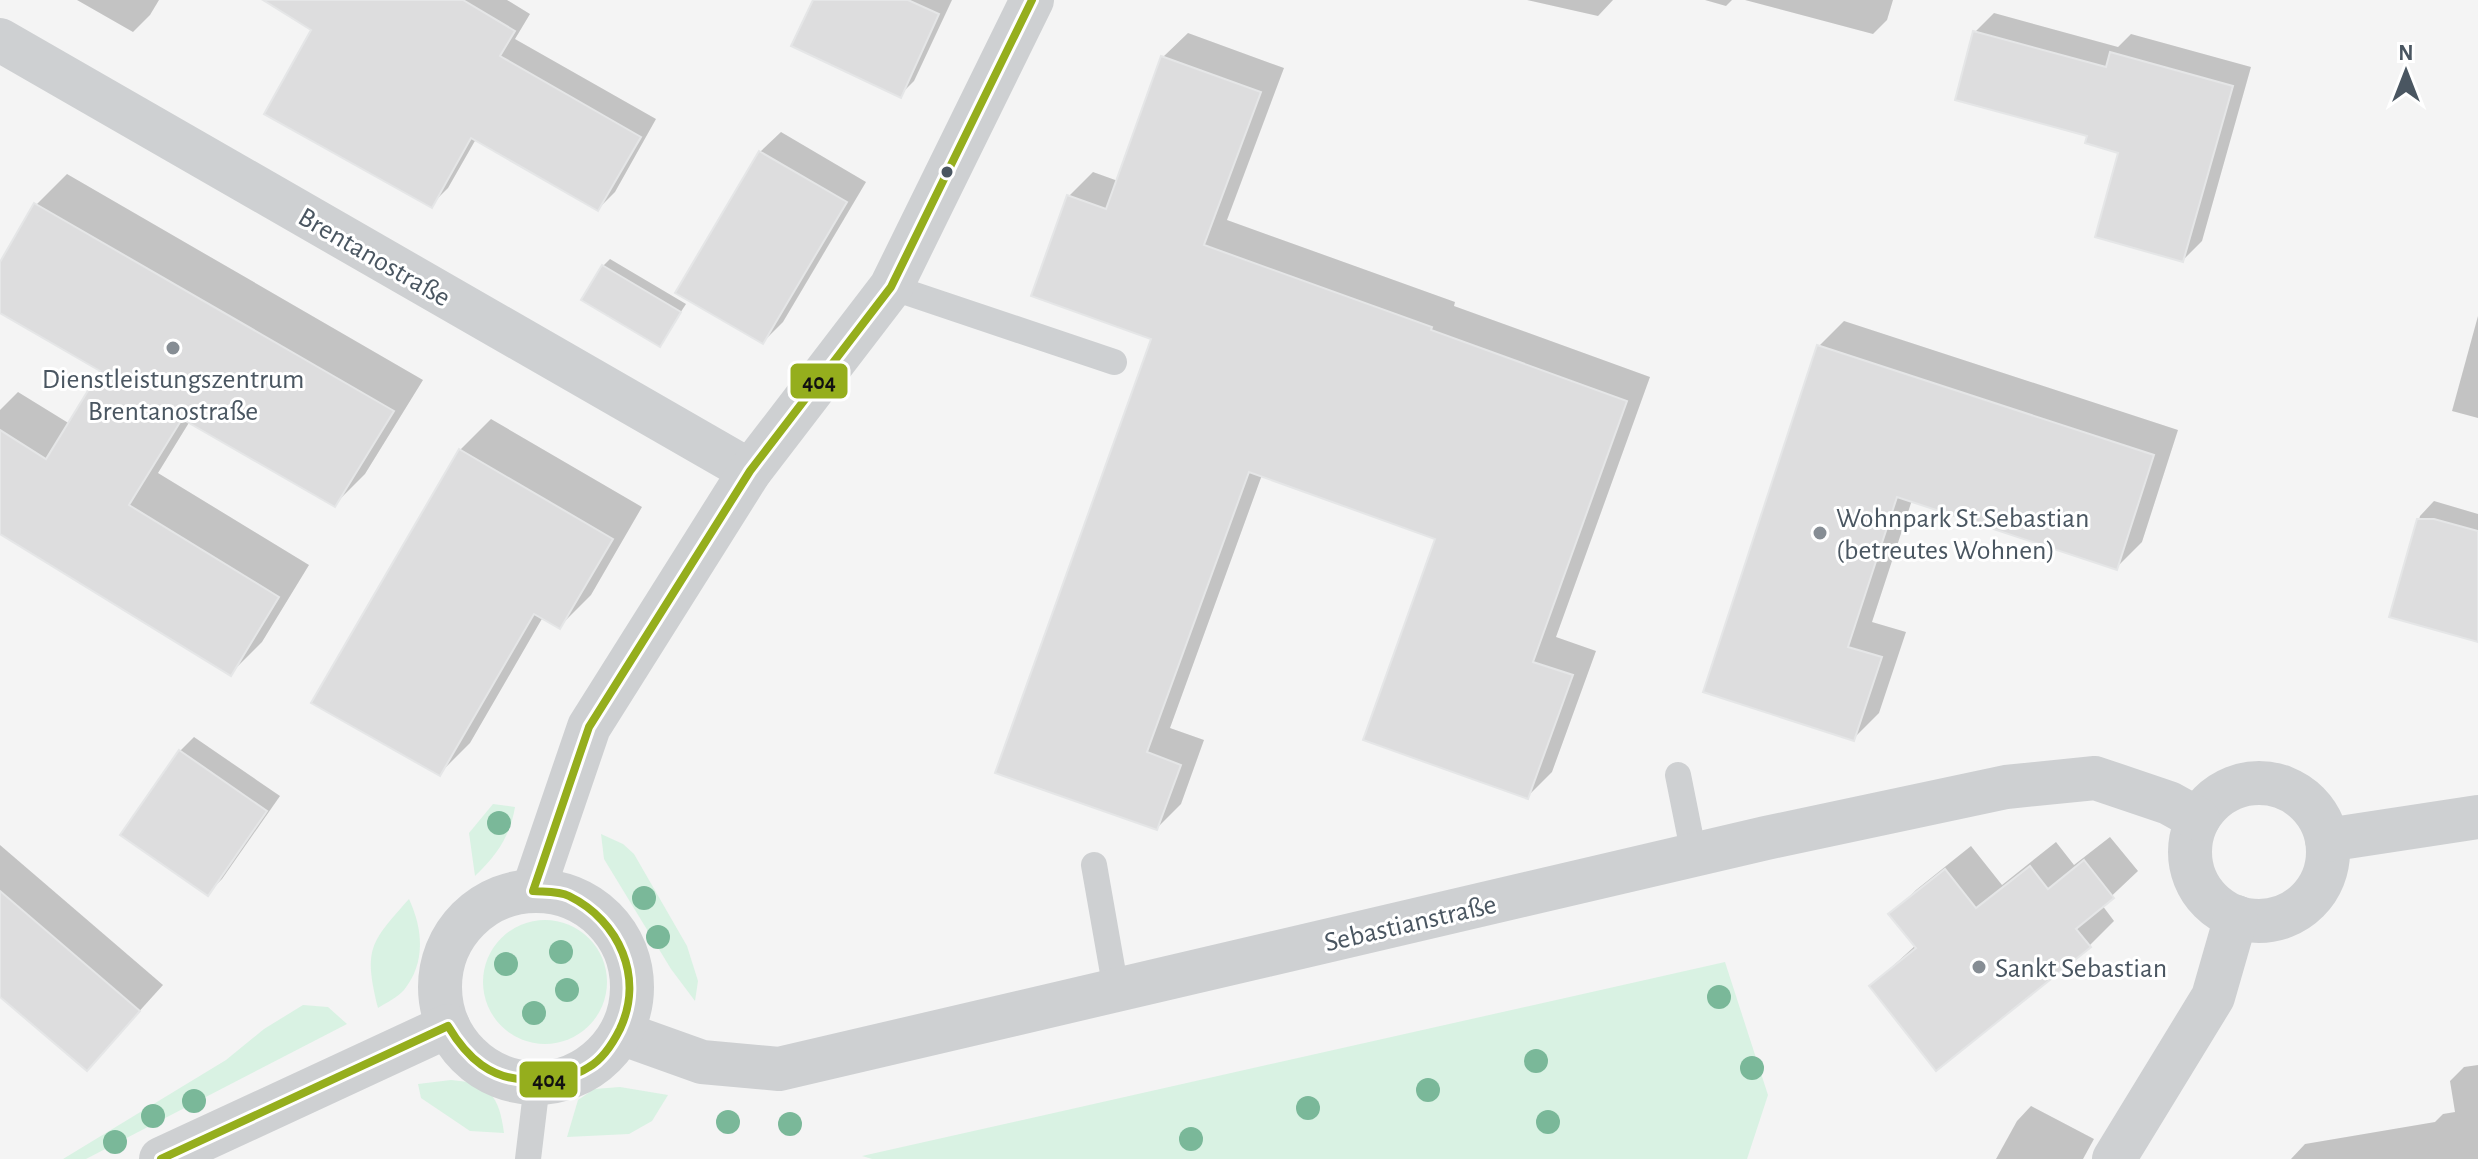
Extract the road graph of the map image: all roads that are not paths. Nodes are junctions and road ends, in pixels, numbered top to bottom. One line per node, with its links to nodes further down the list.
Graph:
1 (1032, 0): 3 (street)
2 (0, 40): 5 (street, Brentanostraße)
3 (891, 287): 4 (lane); 5 (street)
4 (1114, 362)
5 (750, 471): 12 (street)
6 (1678, 775): 10 (lane)
7 (2478, 817): 9 (street)
8 (2198, 819): 9 (street); 10 (street, Sebastianstraße); 13 (street)
9 (2327, 840): 13 (street)
10 (1694, 855): 14 (street, Sebastianstraße)
11 (1094, 865): 14 (lane)
12 (533, 891): 15 (street); 16 (street)
13 (2236, 917): 20 (street)
14 (1116, 990): 16 (street, Sebastianstraße)
15 (448, 1026): 17 (street); 18 (street)
16 (621, 1033): 17 (street)
17 (537, 1084): 19 (lane)
18 (161, 1159)
19 (528, 1159)
20 (2114, 1159)

